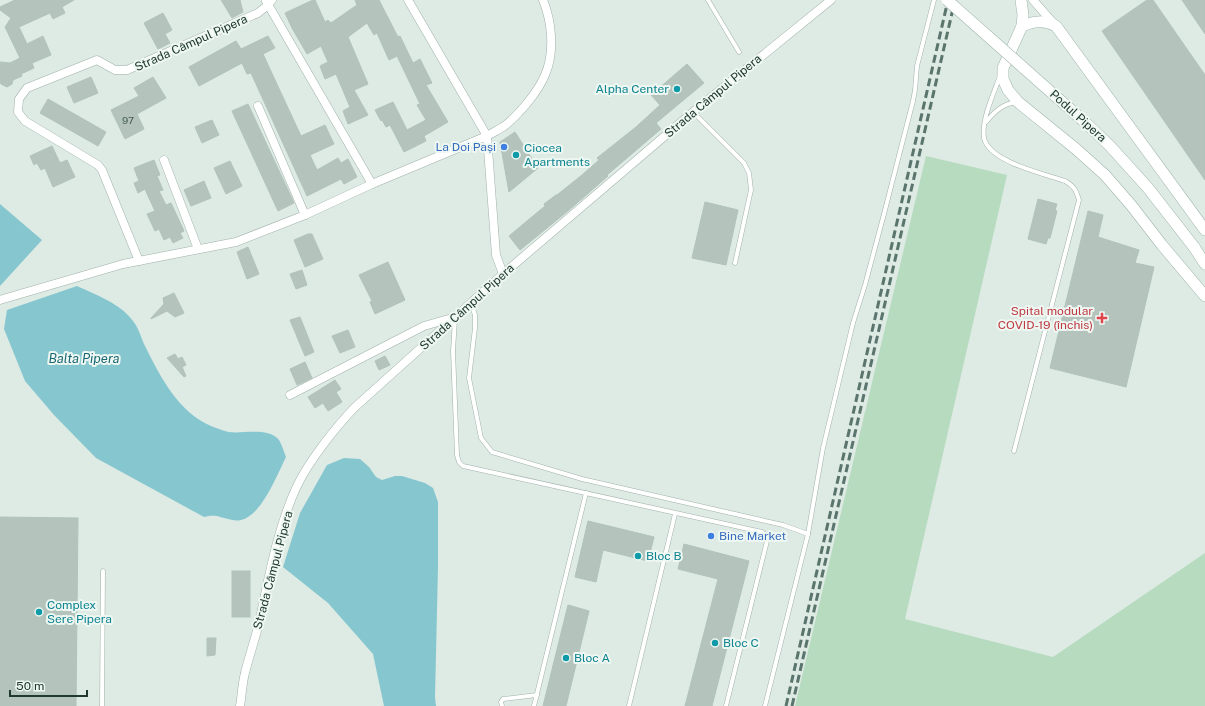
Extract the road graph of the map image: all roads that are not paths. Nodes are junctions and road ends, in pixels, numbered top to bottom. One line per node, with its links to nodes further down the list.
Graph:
1 (408, 0): 18 (street)
2 (543, 0): 18 (street)
3 (708, 0): 12 (lane)
4 (831, 0): 16 (street, Strada Câmpul Pipera)
5 (934, 0): 38 (lane)
6 (947, 0): 23 (main road, Podul Pipera, bridge)
7 (1021, 0): 10 (main road)
8 (1033, 0): 11 (street)
9 (268, 2): 20 (street); 26 (street, Strada Câmpul Pipera)
10 (1022, 26): 11 (main road); 13 (main road)
11 (1056, 26): 22 (main road)
12 (739, 52)
13 (1002, 68): 14 (main road); 17 (lane)
14 (1018, 102): 17 (lane); 30 (main road)
15 (258, 106): 21 (street)
16 (693, 112): 27 (lane); 29 (street, Strada Câmpul Pipera)
17 (985, 124): 35 (lane)
18 (487, 136): 20 (street); 29 (street)
19 (164, 160): 24 (street)
20 (372, 184): 21 (street)
21 (305, 215): 24 (street)
22 (1205, 230)
23 (1194, 248): 25 (main road); 28 (main road)
24 (198, 249): 26 (street)
25 (1205, 260)
26 (139, 261): 31 (street)
27 (734, 264)
28 (1205, 264)
29 (503, 274): 32 (street, Strada Câmpul Pipera)
30 (1205, 296)
31 (0, 300)
32 (471, 302): 33 (street, Strada Câmpul Pipera); 38 (lane)
33 (455, 317): 34 (street); 36 (lane); 42 (street, Strada Câmpul Pipera)
34 (290, 395)
35 (1014, 451)
36 (586, 493): 37 (lane); 40 (lane)
37 (675, 514): 45 (lane); 46 (lane)
38 (808, 534): 47 (lane)
39 (103, 572): 41 (lane)
40 (537, 695): 43 (lane); 44 (lane)
41 (102, 706)
42 (240, 706)
43 (502, 706)
44 (534, 706)
45 (629, 706)
46 (726, 706)
47 (765, 706)

